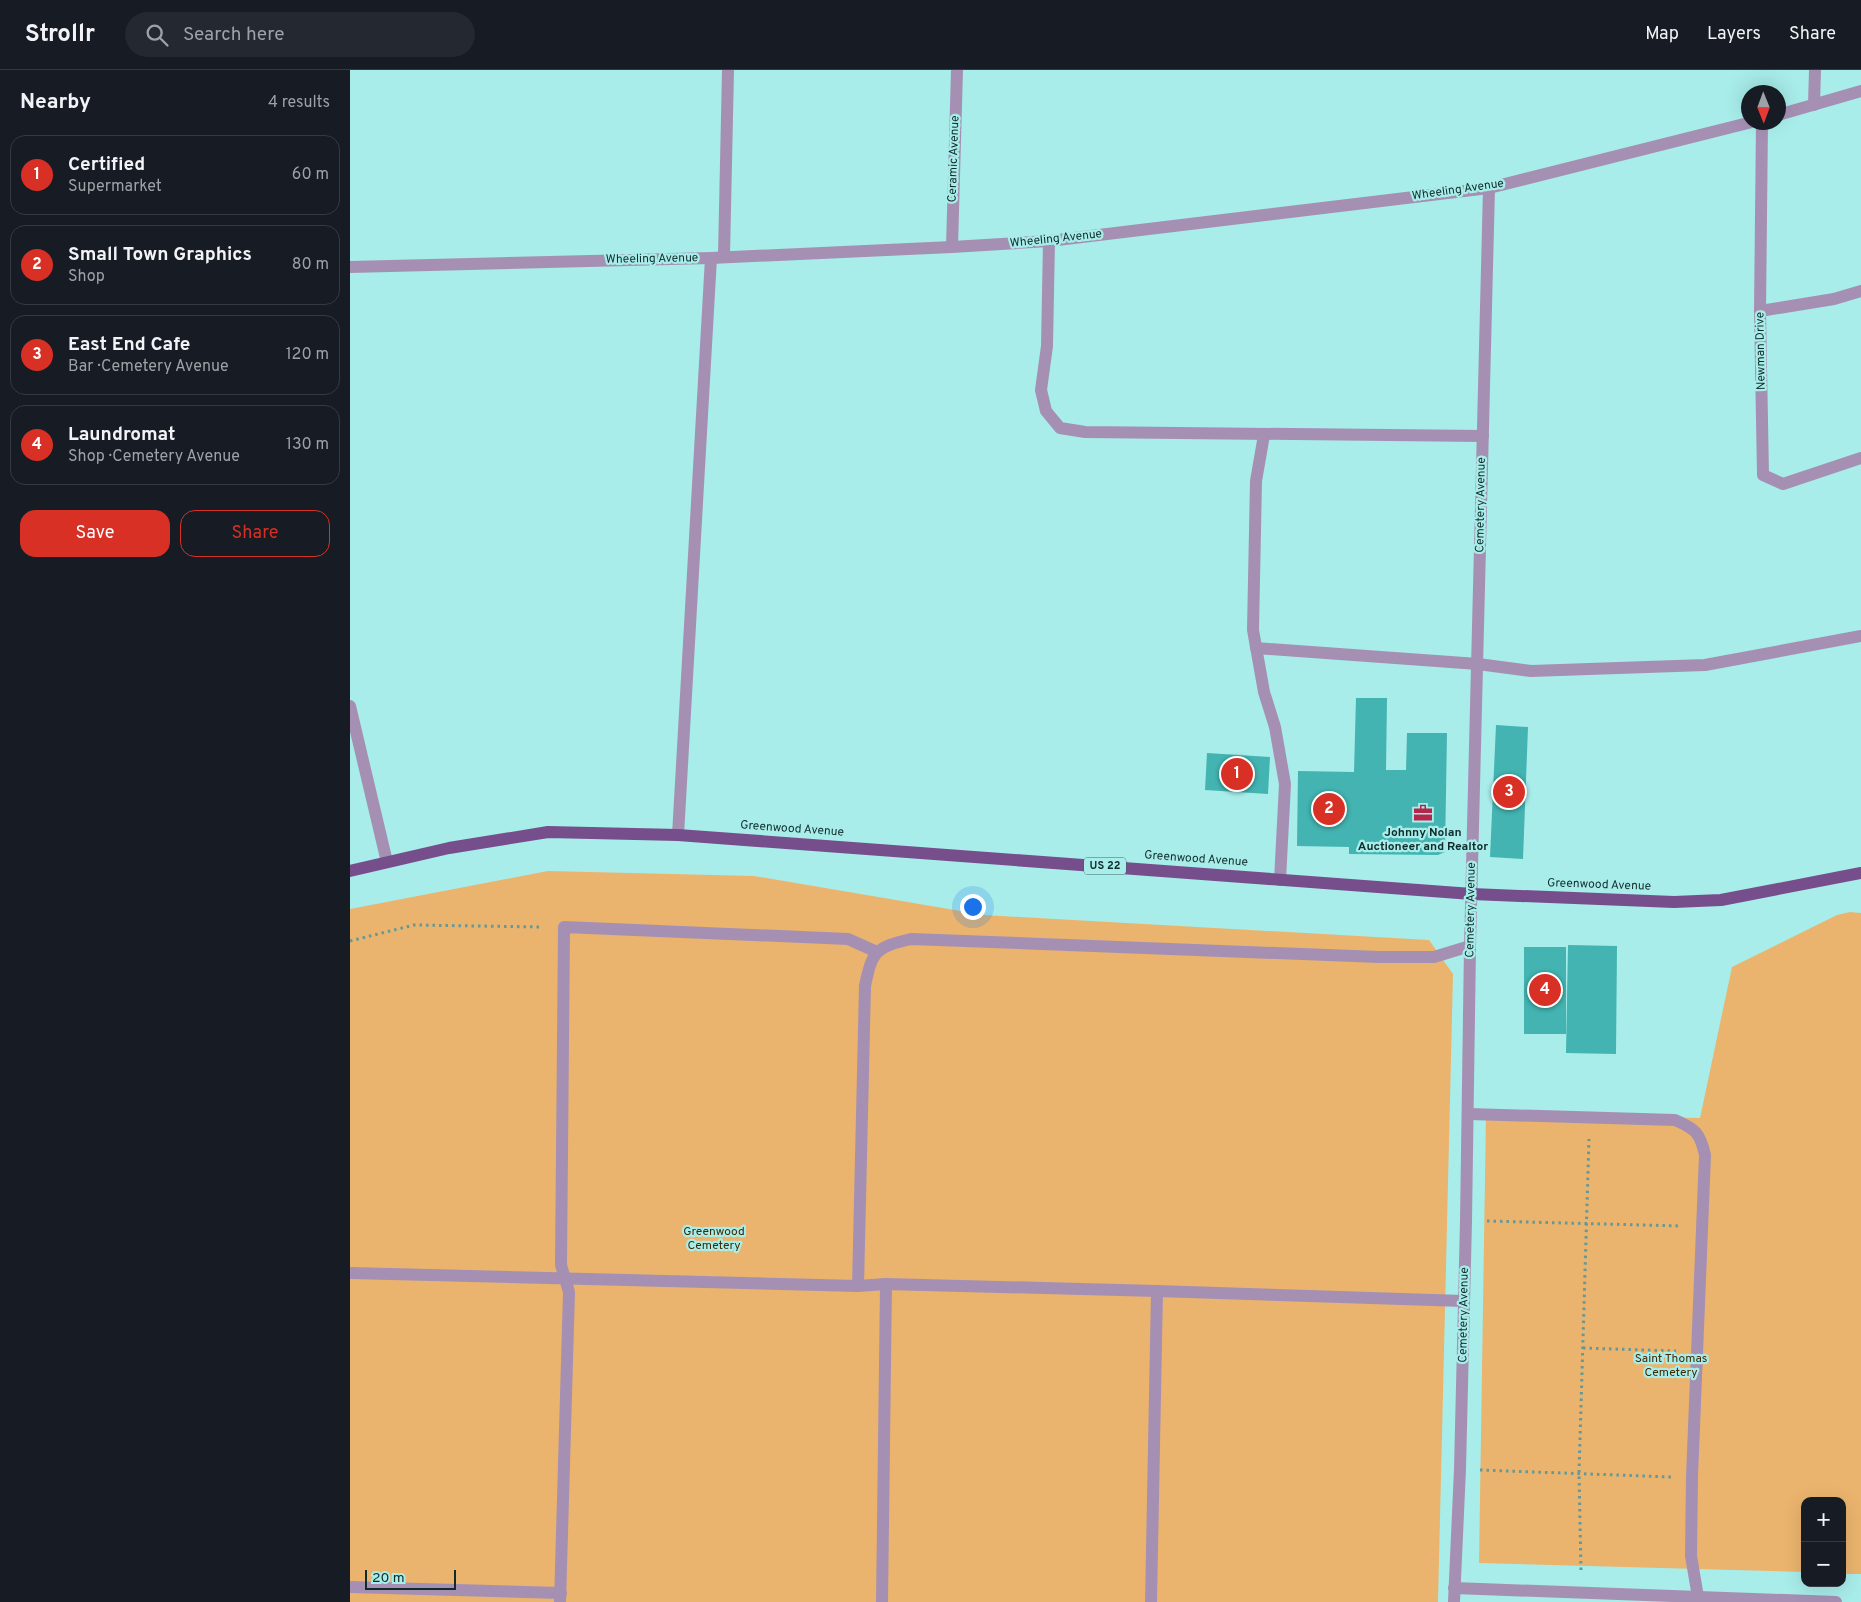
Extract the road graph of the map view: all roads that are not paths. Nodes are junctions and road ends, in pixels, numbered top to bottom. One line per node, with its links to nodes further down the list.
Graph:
1 (728, 70): 12 (street)
2 (957, 70): 11 (street, Ceramic Avenue)
3 (1815, 70): 5 (street)
4 (1861, 91): 5 (street)
5 (1814, 105): 6 (street)
6 (1786, 113)
7 (1741, 125): 9 (street, Wheeling Avenue)
8 (1762, 130): 15 (street, Newman Drive)
9 (1489, 188): 10 (street, Wheeling Avenue); 17 (street, Cemetery Avenue)
10 (1049, 241): 11 (street, Wheeling Avenue); 16 (street)
11 (952, 247): 12 (street, Wheeling Avenue)
12 (718, 257): 13 (street, Wheeling Avenue); 23 (street)
13 (350, 267)
14 (1861, 291): 15 (street)
15 (1760, 311): 18 (street, Newman Drive)
16 (1264, 435): 17 (street); 20 (street)
17 (1483, 436): 21 (street, Cemetery Avenue)
18 (1861, 458)
19 (1861, 636): 21 (street)
20 (1256, 648): 21 (street); 27 (street)
21 (1478, 664): 28 (street, Cemetery Avenue)
22 (350, 706): 24 (street)
23 (678, 835): 24 (main road, Greenwood Avenue / US 22); 27 (main road, Greenwood Avenue / US 22)
24 (388, 862): 25 (main road, Greenwood Avenue / US 22)
25 (350, 871)
26 (1861, 873): 28 (main road, Greenwood Avenue / US 22)
27 (1280, 880): 28 (main road, Greenwood Avenue / US 22)
28 (1472, 894): 29 (street, Cemetery Avenue)
29 (1470, 946): 30 (street); 31 (street, Cemetery Avenue)
30 (877, 952): 33 (street); 35 (street)
31 (1469, 1114): 37 (street, Cemetery Avenue); 41 (street)
32 (350, 1273): 33 (street)
33 (565, 1278): 35 (street); 40 (street)
34 (886, 1284): 35 (street); 36 (street); 43 (street)
35 (858, 1286)
36 (1157, 1291): 37 (street); 44 (street)
37 (1464, 1301): 39 (street, Cemetery Avenue)
38 (350, 1587): 40 (street)
39 (1454, 1588): 41 (street); 45 (street, Cemetery Avenue)
40 (560, 1597)
41 (1698, 1597): 42 (street)
42 (1716, 1600): 46 (street)
43 (882, 1602)
44 (1151, 1602)
45 (1454, 1602)
46 (1836, 1602)

